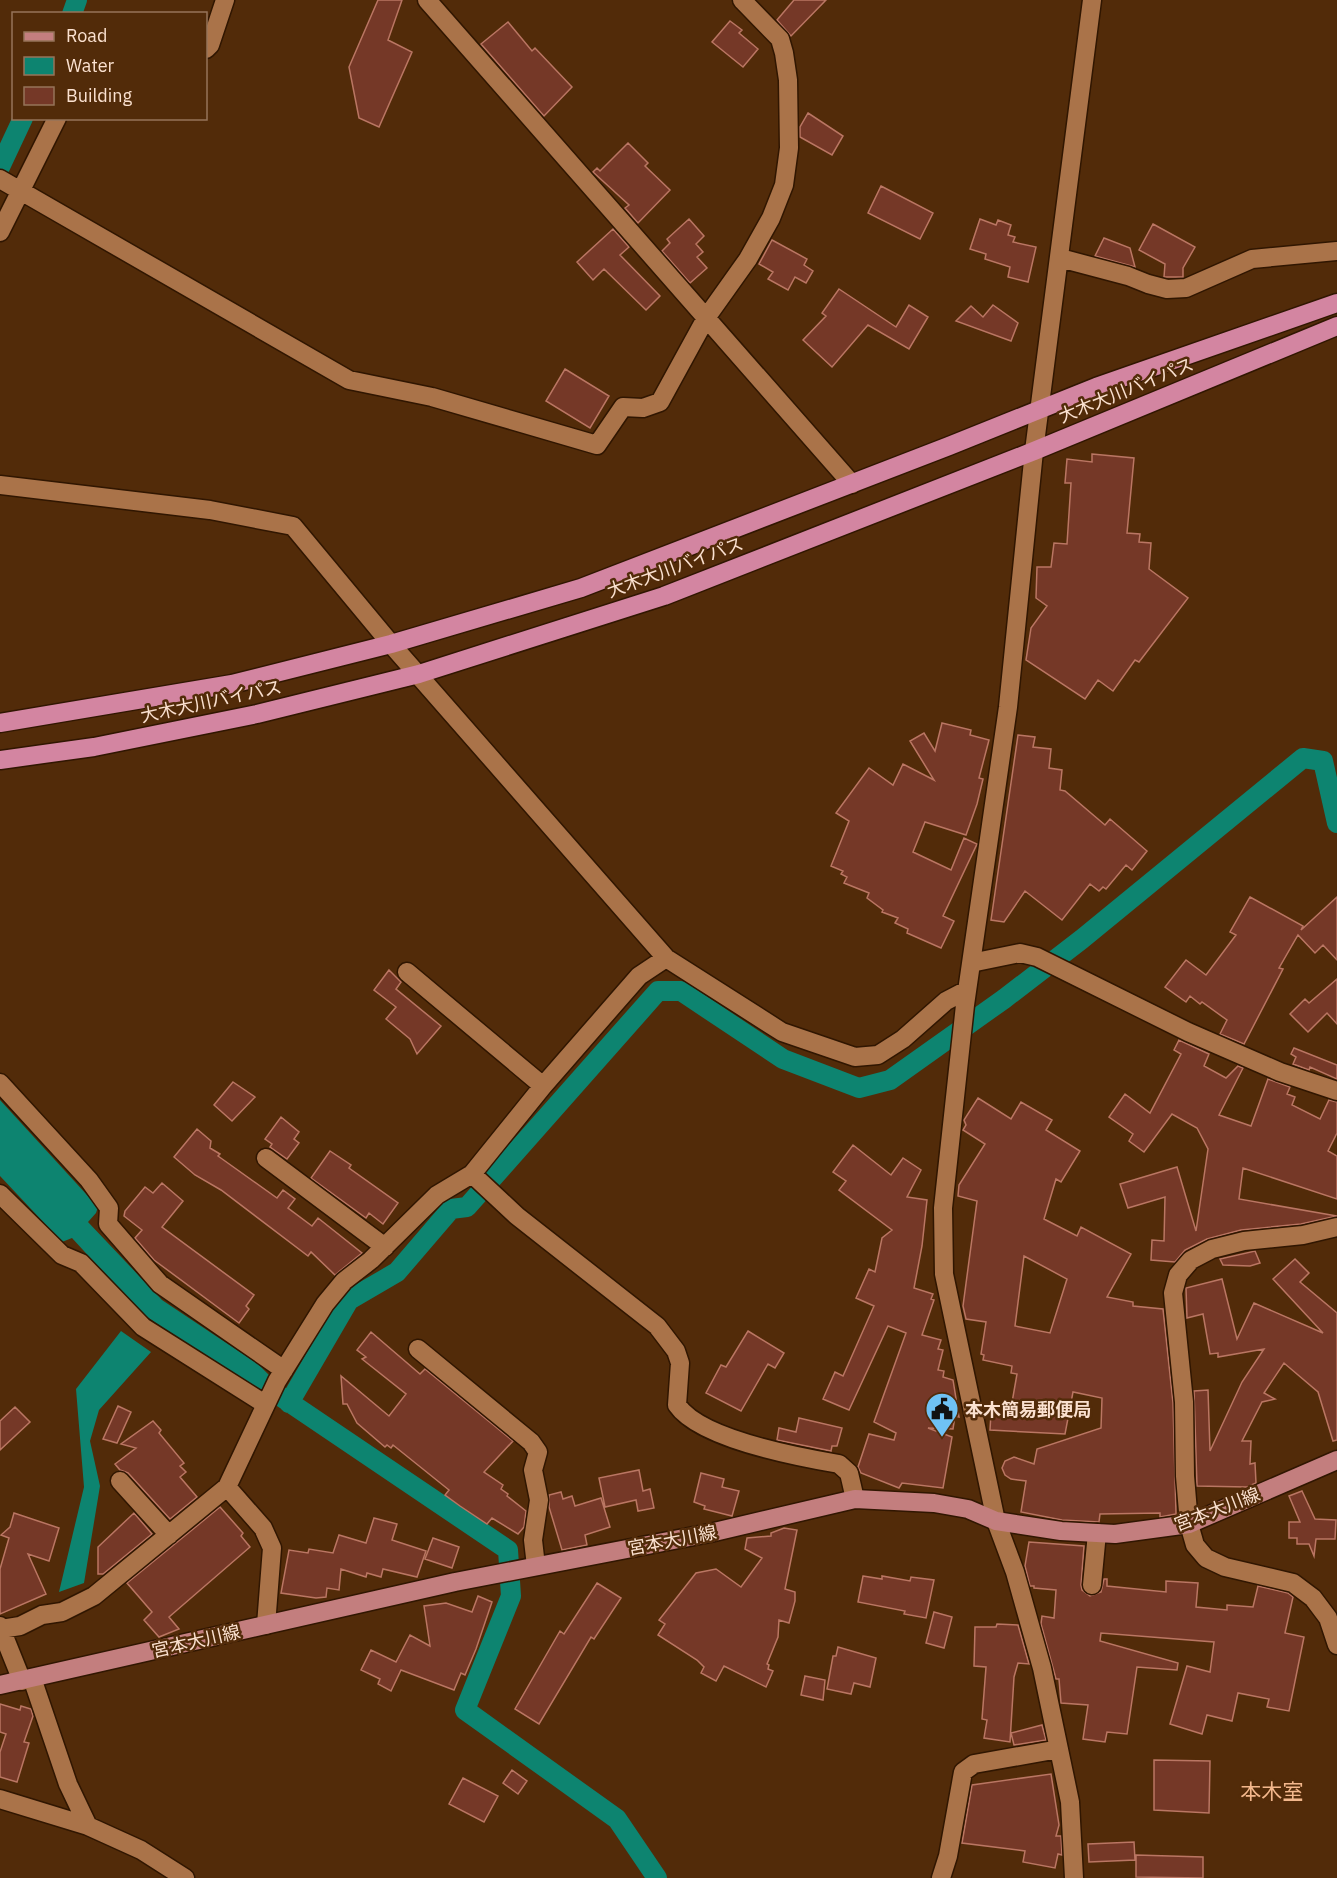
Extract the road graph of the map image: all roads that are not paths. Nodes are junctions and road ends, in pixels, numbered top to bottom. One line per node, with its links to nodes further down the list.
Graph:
1 (225, 0): 5 (street)
2 (427, 0): 13 (street)
3 (742, 0): 13 (street)
4 (1092, 0): 11 (street)
5 (207, 48)
6 (56, 120): 8 (street)
7 (0, 179): 8 (street)
8 (20, 190): 9 (street); 13 (street)
9 (0, 232)
10 (1337, 251): 11 (street)
11 (1060, 258): 15 (street)
12 (1337, 303): 15 (highway, 大木大川バイパス)
13 (706, 318): 17 (street)
14 (1337, 326): 16 (highway, 大木大川バイパス)
15 (1040, 410): 16 (street); 17 (highway, 大木大川バイパス)
16 (1034, 451): 20 (highway, 大木大川バイパス); 24 (street)
17 (852, 484): 19 (highway, 大木大川バイパス)
18 (0, 485): 19 (street)
19 (391, 644): 20 (street); 21 (highway, 大木大川バイパス)
20 (419, 674): 22 (highway, 大木大川バイパス); 23 (street)
21 (0, 723)
22 (0, 760)
23 (666, 958): 26 (street); 28 (street)
24 (971, 963): 26 (street); 29 (street)
25 (407, 972): 28 (street)
26 (966, 997): 42 (street)
27 (0, 1083): 36 (street)
28 (543, 1086): 31 (street)
29 (1337, 1092)
30 (266, 1158): 34 (street)
31 (476, 1178): 34 (street); 41 (street)
32 (0, 1194): 37 (street)
33 (1337, 1227): 43 (street)
34 (385, 1247): 36 (street)
35 (418, 1350): 46 (street)
36 (280, 1375): 37 (street)
37 (266, 1401): 40 (street)
38 (1337, 1460): 43 (main road, 宮本大川線)
39 (120, 1480): 45 (street)
40 (227, 1487): 45 (street); 48 (street)
41 (855, 1499): 42 (main road, 宮本大川線); 46 (main road, 宮本大川線)
42 (996, 1521): 44 (main road, 宮本大川線); 53 (street)
43 (1189, 1524): 44 (main road, 宮本大川線); 50 (street)
44 (1097, 1533): 47 (street)
45 (170, 1534): 49 (street)
46 (536, 1566): 48 (main road, 宮本大川線)
47 (1092, 1585)
48 (266, 1625): 51 (main road, 宮本大川線)
49 (1, 1627): 51 (street)
50 (1337, 1645)
51 (27, 1679): 52 (main road, 宮本大川線); 55 (street)
52 (0, 1685)
53 (1059, 1749): 57 (street); 58 (street)
54 (0, 1798): 55 (street)
55 (88, 1826): 56 (street)
56 (185, 1878)
57 (941, 1878)
58 (1074, 1878)

